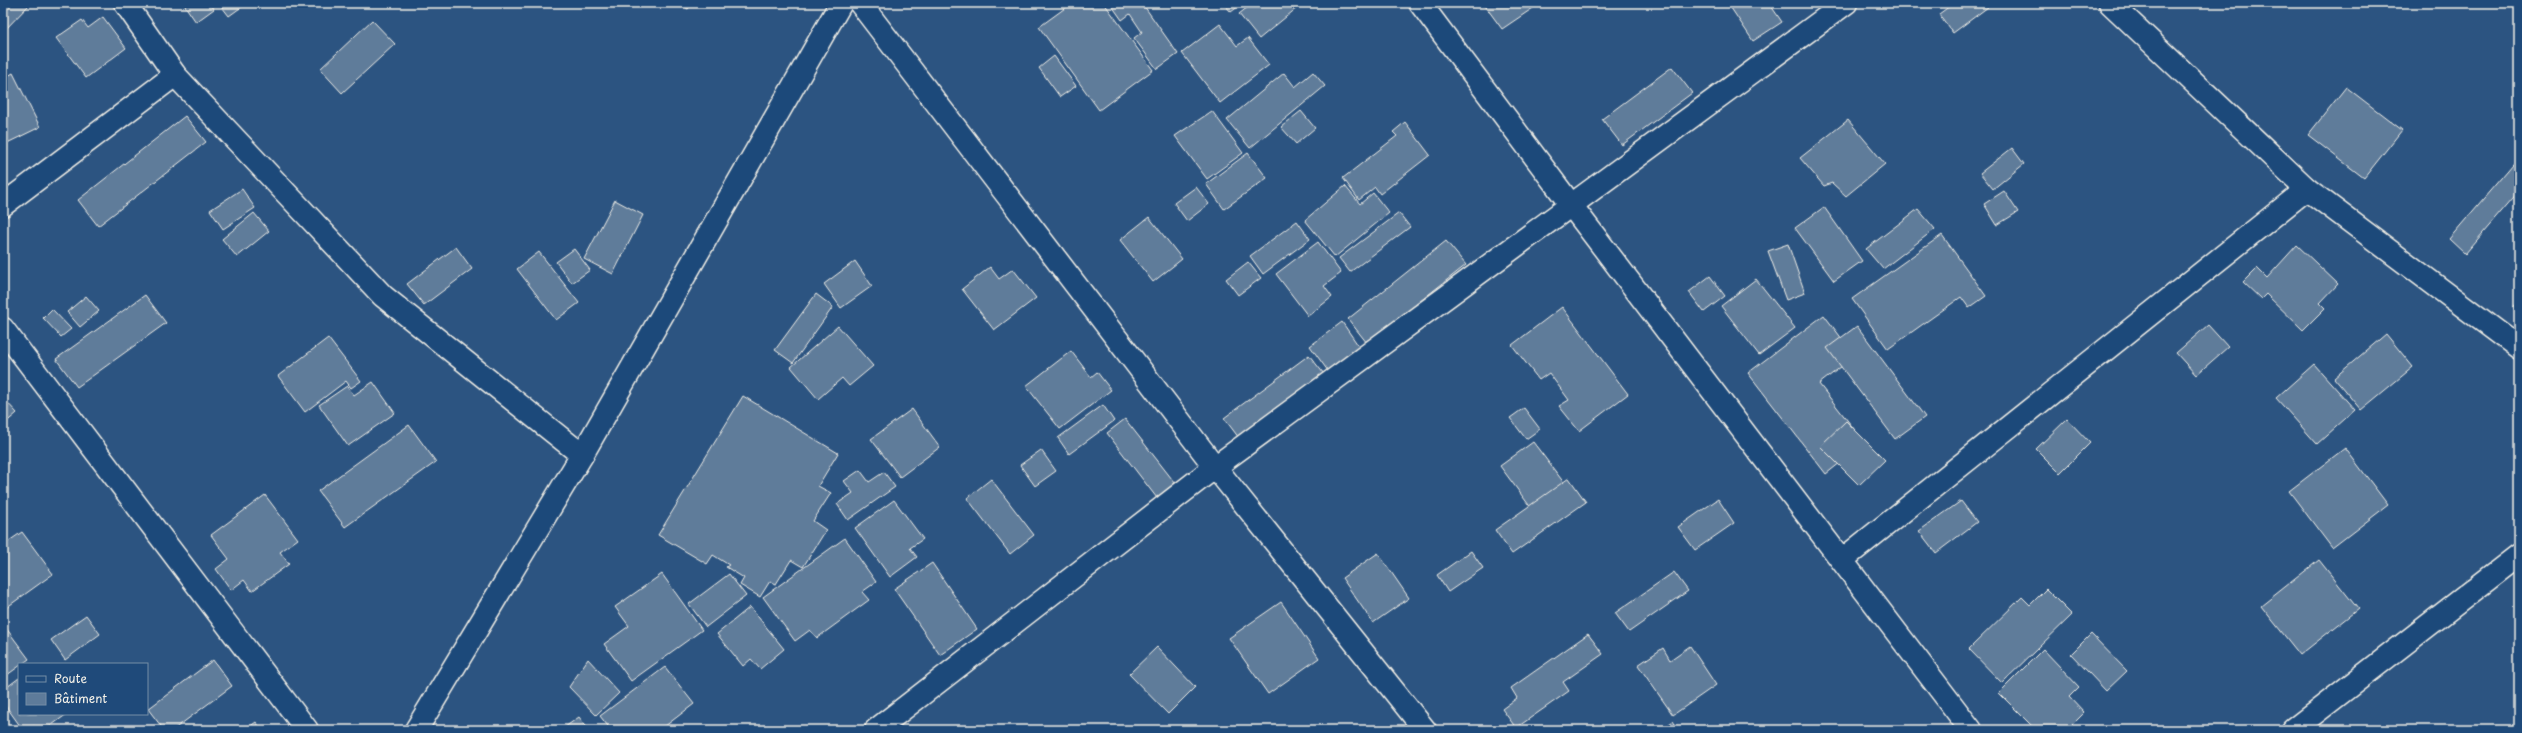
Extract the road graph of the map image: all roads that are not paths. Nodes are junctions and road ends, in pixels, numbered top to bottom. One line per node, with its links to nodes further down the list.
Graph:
1 (125, 3): 7 (street)
2 (841, 3): 13 (street)
3 (860, 3): 14 (street)
4 (1420, 3): 10 (street)
5 (1846, 3): 10 (street)
6 (2110, 3): 8 (street)
7 (175, 76): 9 (street); 13 (street)
8 (2307, 189): 12 (street); 16 (street)
9 (3, 205)
10 (1571, 205): 14 (street); 16 (street)
11 (3, 329): 17 (street)
12 (2519, 348)
13 (582, 455): 18 (street)
14 (1215, 467): 19 (street); 20 (street)
15 (2519, 555): 22 (street)
16 (1842, 560): 21 (street)
17 (307, 730)
18 (416, 730)
19 (876, 730)
20 (1425, 730)
21 (1971, 730)
22 (2293, 730)

